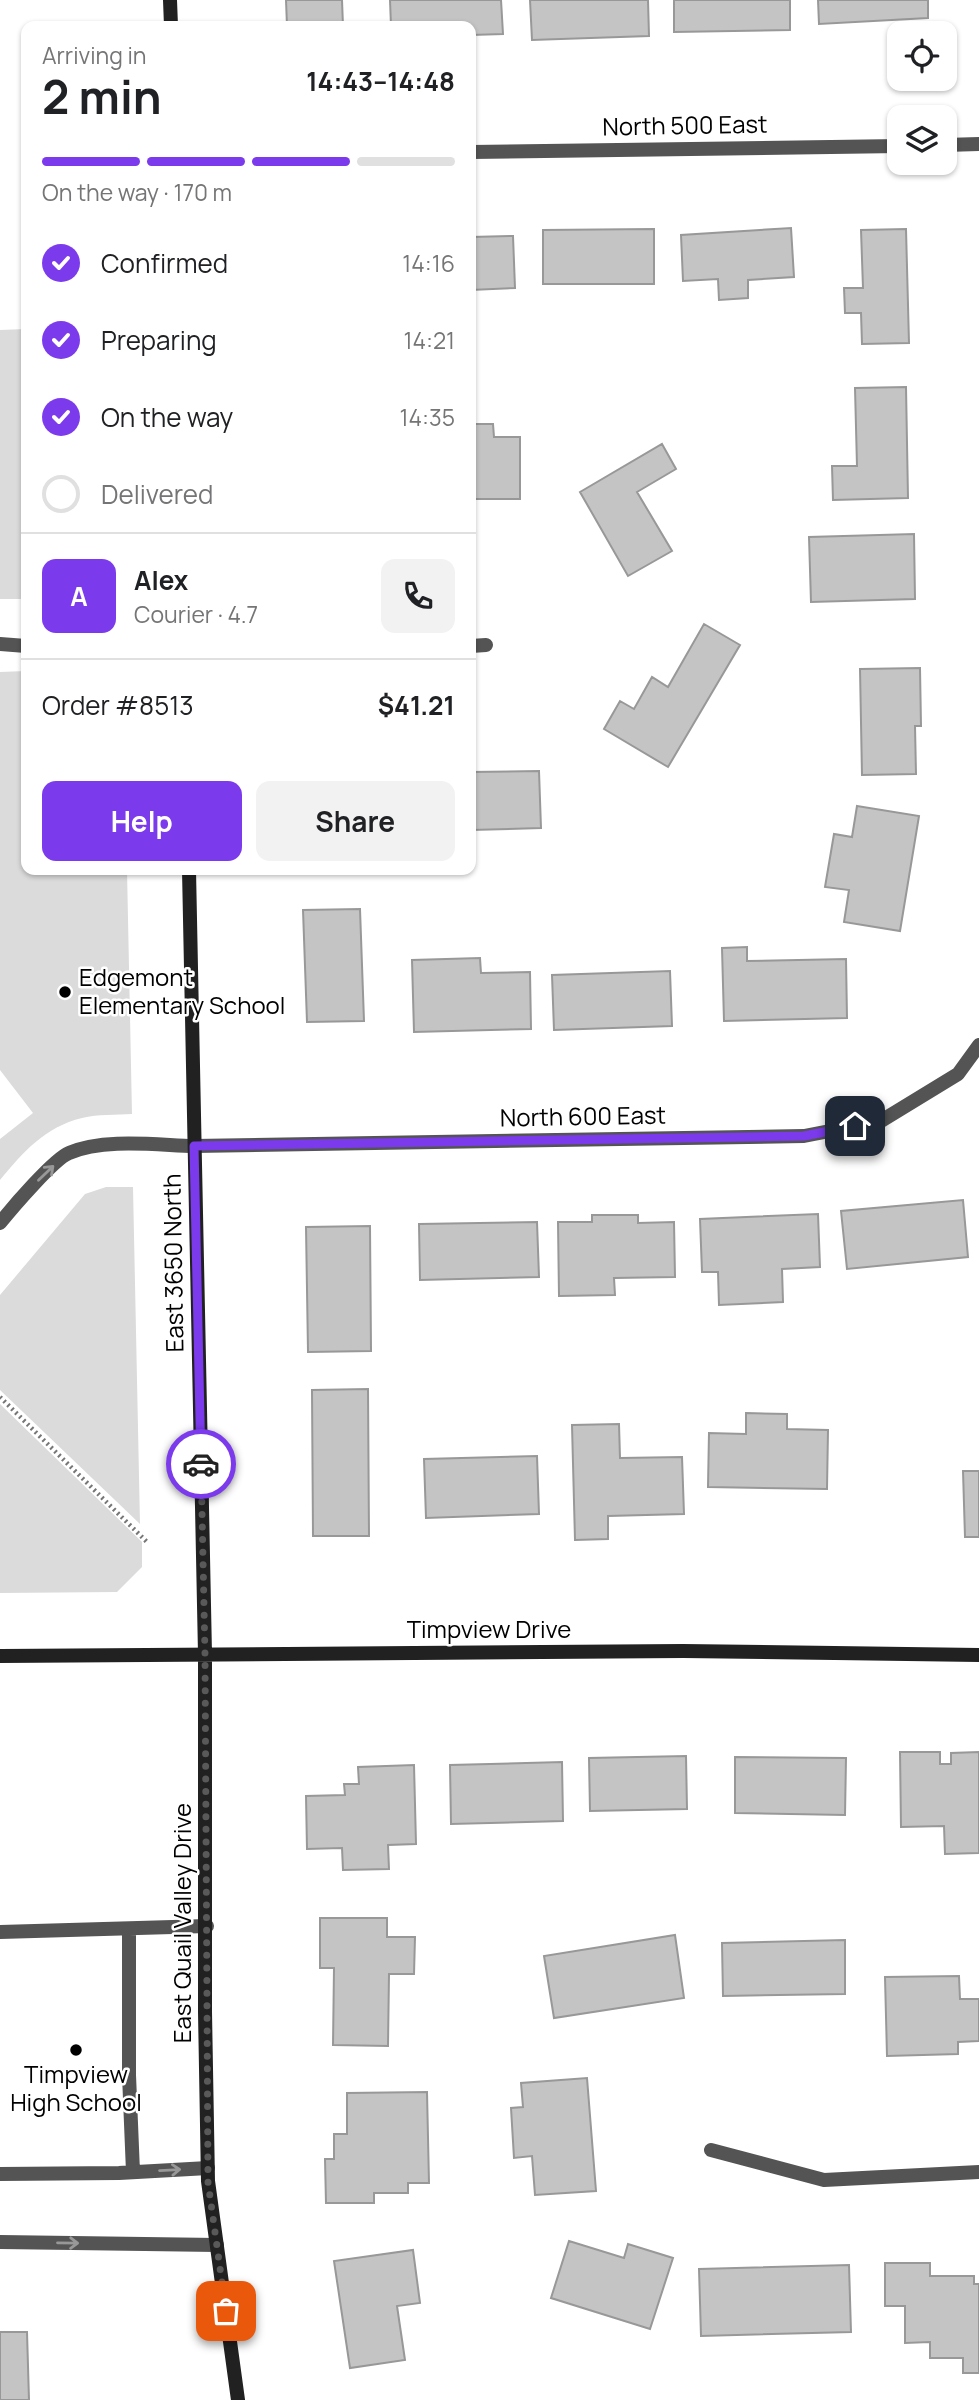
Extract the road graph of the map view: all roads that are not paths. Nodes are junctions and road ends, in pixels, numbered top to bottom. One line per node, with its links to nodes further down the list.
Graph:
1 (170, 0): 2 (street)
2 (171, 21)
3 (957, 145): 4 (street)
4 (979, 145)
5 (887, 146): 6 (street, North 500 East)
6 (476, 152)
7 (0, 645): 8 (street)
8 (21, 646)
9 (189, 875): 11 (street, East 3650 North)
10 (979, 1045): 11 (street, North 600 East)
11 (194, 1146): 12 (street, North 600 East, one-way to 11); 13 (street, East 3650 North)
12 (0, 1223)
13 (205, 1654): 14 (street, Timpview Drive); 15 (street, Timpview Drive); 16 (street, East Quail Valley Drive)
14 (979, 1655)
15 (0, 1656)
16 (207, 1926): 17 (street); 20 (street, East Quail Valley Drive)
17 (129, 1929): 18 (street); 21 (street)
18 (0, 1932)
19 (711, 2150): 22 (street)
20 (208, 2168): 21 (street, one-way to 20); 25 (street, East Quail Valley Drive)
21 (133, 2172): 23 (street)
22 (979, 2172)
23 (0, 2174)
24 (0, 2242): 25 (street, one-way to 25)
25 (217, 2245): 26 (street, East Quail Valley Drive)
26 (238, 2400)

